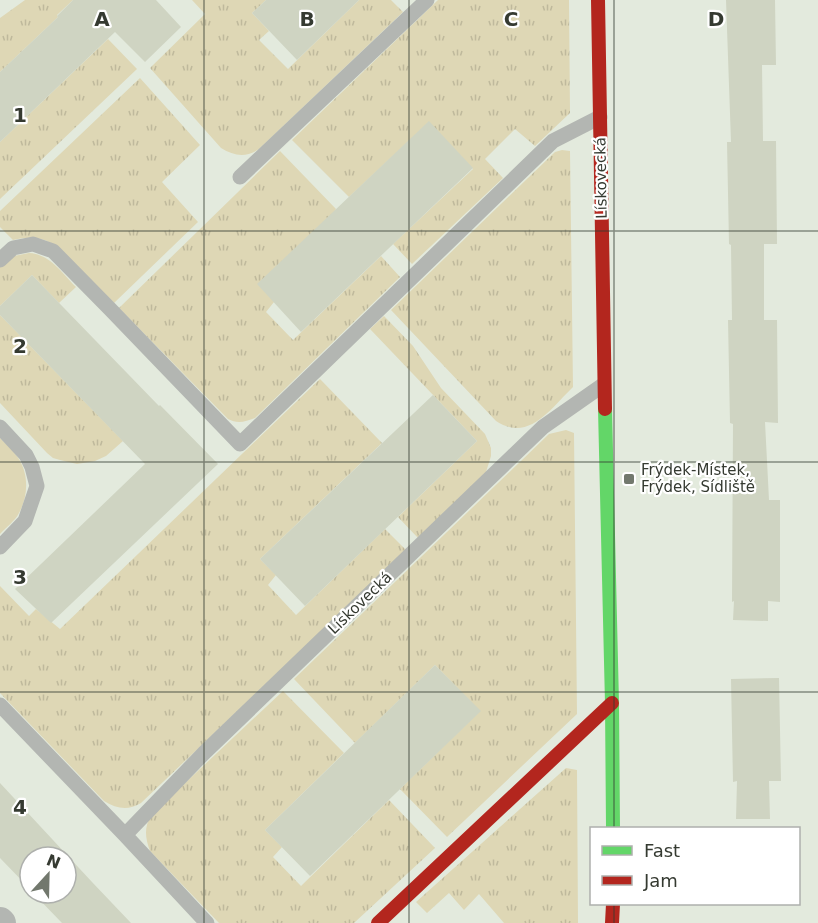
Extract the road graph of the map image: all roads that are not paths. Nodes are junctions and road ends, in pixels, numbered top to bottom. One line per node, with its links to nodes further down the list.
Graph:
1 (427, 0): 4 (lane)
2 (598, 0): 3 (main road, Lískovecká)
3 (600, 117): 5 (lane, Lískovecká); 6 (main road, Lískovecká)
4 (240, 177)
5 (0, 260)
6 (604, 383): 9 (main road, Lískovecká); 12 (lane, Lískovecká)
7 (0, 427): 8 (lane)
8 (0, 546)
9 (612, 703): 11 (main road, Lískovecká); 15 (main road)
10 (0, 705): 12 (lane)
11 (613, 827)
12 (125, 835): 14 (lane)
13 (613, 905): 16 (main road)
14 (207, 923)
15 (378, 923)
16 (612, 923)

